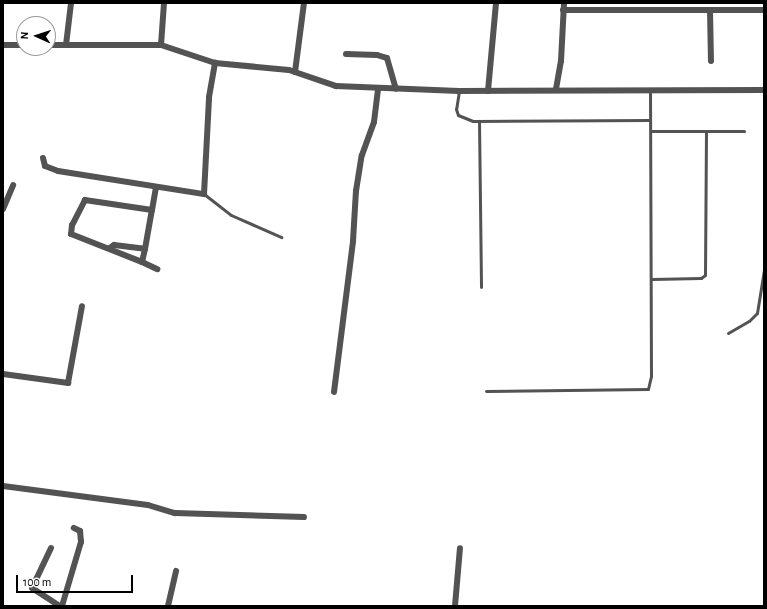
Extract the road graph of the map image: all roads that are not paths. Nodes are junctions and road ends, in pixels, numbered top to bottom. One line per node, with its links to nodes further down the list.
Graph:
1 (71, 3): 12 (street)
2 (164, 3): 13 (street)
3 (304, 3): 17 (street)
4 (496, 3): 24 (street)
5 (564, 3): 6 (street)
6 (563, 10): 7 (street); 20 (street)
7 (710, 10): 8 (street); 15 (street)
8 (764, 10)
9 (3, 45): 10 (street)
10 (16, 45)
11 (56, 45): 12 (street)
12 (66, 45): 13 (street)
13 (161, 45): 16 (street)
14 (346, 54): 19 (street)
15 (711, 61)
16 (215, 63): 17 (street); 33 (street)
17 (295, 72): 18 (street)
18 (378, 88): 19 (street); 47 (street)
19 (396, 89): 23 (street)
20 (556, 89): 21 (street); 24 (street)
21 (650, 89): 22 (street); 25 (lane)
22 (764, 90)
23 (459, 91): 24 (street); 26 (lane)
24 (488, 91)
25 (650, 120): 26 (lane); 27 (lane)
26 (479, 121): 43 (lane)
27 (651, 131): 28 (lane); 42 (lane)
28 (706, 131): 29 (lane); 42 (lane)
29 (744, 131)
30 (43, 158): 32 (street)
31 (13, 185): 34 (street)
32 (156, 187): 33 (street); 35 (street)
33 (204, 194): 36 (lane)
34 (3, 209)
35 (152, 210): 37 (street); 38 (street)
36 (281, 237)
37 (110, 248): 38 (street); 39 (street)
38 (145, 249): 39 (street)
39 (142, 262): 40 (street)
40 (157, 269)
41 (764, 270): 45 (lane)
42 (652, 279): 48 (lane)
43 (481, 287)
44 (82, 306): 46 (street)
45 (728, 334)
46 (3, 374)
47 (334, 392)
48 (486, 392)
49 (3, 486): 50 (street)
50 (304, 517)
51 (74, 528): 55 (street)
52 (50, 548): 55 (street)
53 (460, 548): 57 (street)
54 (176, 571): 56 (street)
55 (61, 606)
56 (168, 606)
57 (455, 606)

